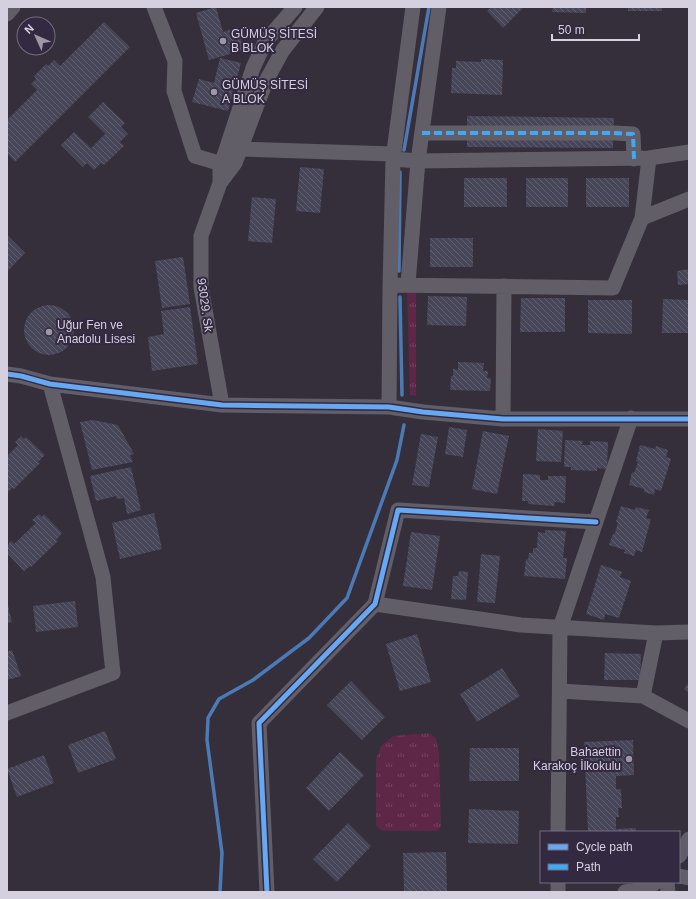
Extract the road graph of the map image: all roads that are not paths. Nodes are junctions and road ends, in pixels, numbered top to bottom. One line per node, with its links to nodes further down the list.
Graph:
1 (13, 7): 7 (street)
2 (154, 7): 17 (street)
3 (295, 7): 8 (street, 93029. Sk)
4 (318, 7): 9 (street, 93029. Sk)
5 (413, 7): 13 (street)
6 (439, 7): 10 (street)
7 (7, 14)
8 (259, 54): 9 (street); 17 (street, 93029. Sk)
9 (277, 62): 11 (street, 93029. Sk)
10 (422, 133): 15 (street); 16 (street)
11 (240, 149): 13 (street); 18 (street, 93029. Sk)
12 (689, 152): 14 (street)
13 (393, 156): 16 (street); 21 (street)
14 (649, 158): 15 (street); 20 (street)
15 (634, 159): 16 (street)
16 (418, 161): 22 (street)
17 (222, 164): 18 (street, 93029. Sk)
18 (220, 183): 26 (street, 93029. Sk)
19 (689, 200): 20 (street)
20 (642, 218): 23 (street)
21 (390, 284): 22 (street); 27 (street)
22 (408, 284): 23 (street)
23 (504, 286): 29 (street)
24 (12, 373): 25 (street)
25 (50, 384): 26 (street); 38 (street)
26 (222, 405): 27 (street)
27 (389, 407): 29 (street)
28 (631, 418): 29 (street); 30 (street); 31 (street)
29 (503, 419)
30 (689, 419)
31 (596, 522): 32 (street); 33 (street)
32 (375, 604): 33 (street); 44 (street)
33 (560, 628): 35 (street); 36 (street)
34 (689, 632): 35 (street)
35 (656, 633): 37 (street)
36 (560, 691): 37 (street); 40 (street)
37 (643, 696): 39 (street)
38 (7, 712)
39 (689, 721)
40 (558, 831)
41 (689, 839): 42 (street)
42 (680, 854)
43 (655, 883): 45 (street)
44 (267, 892)
45 (625, 892)

